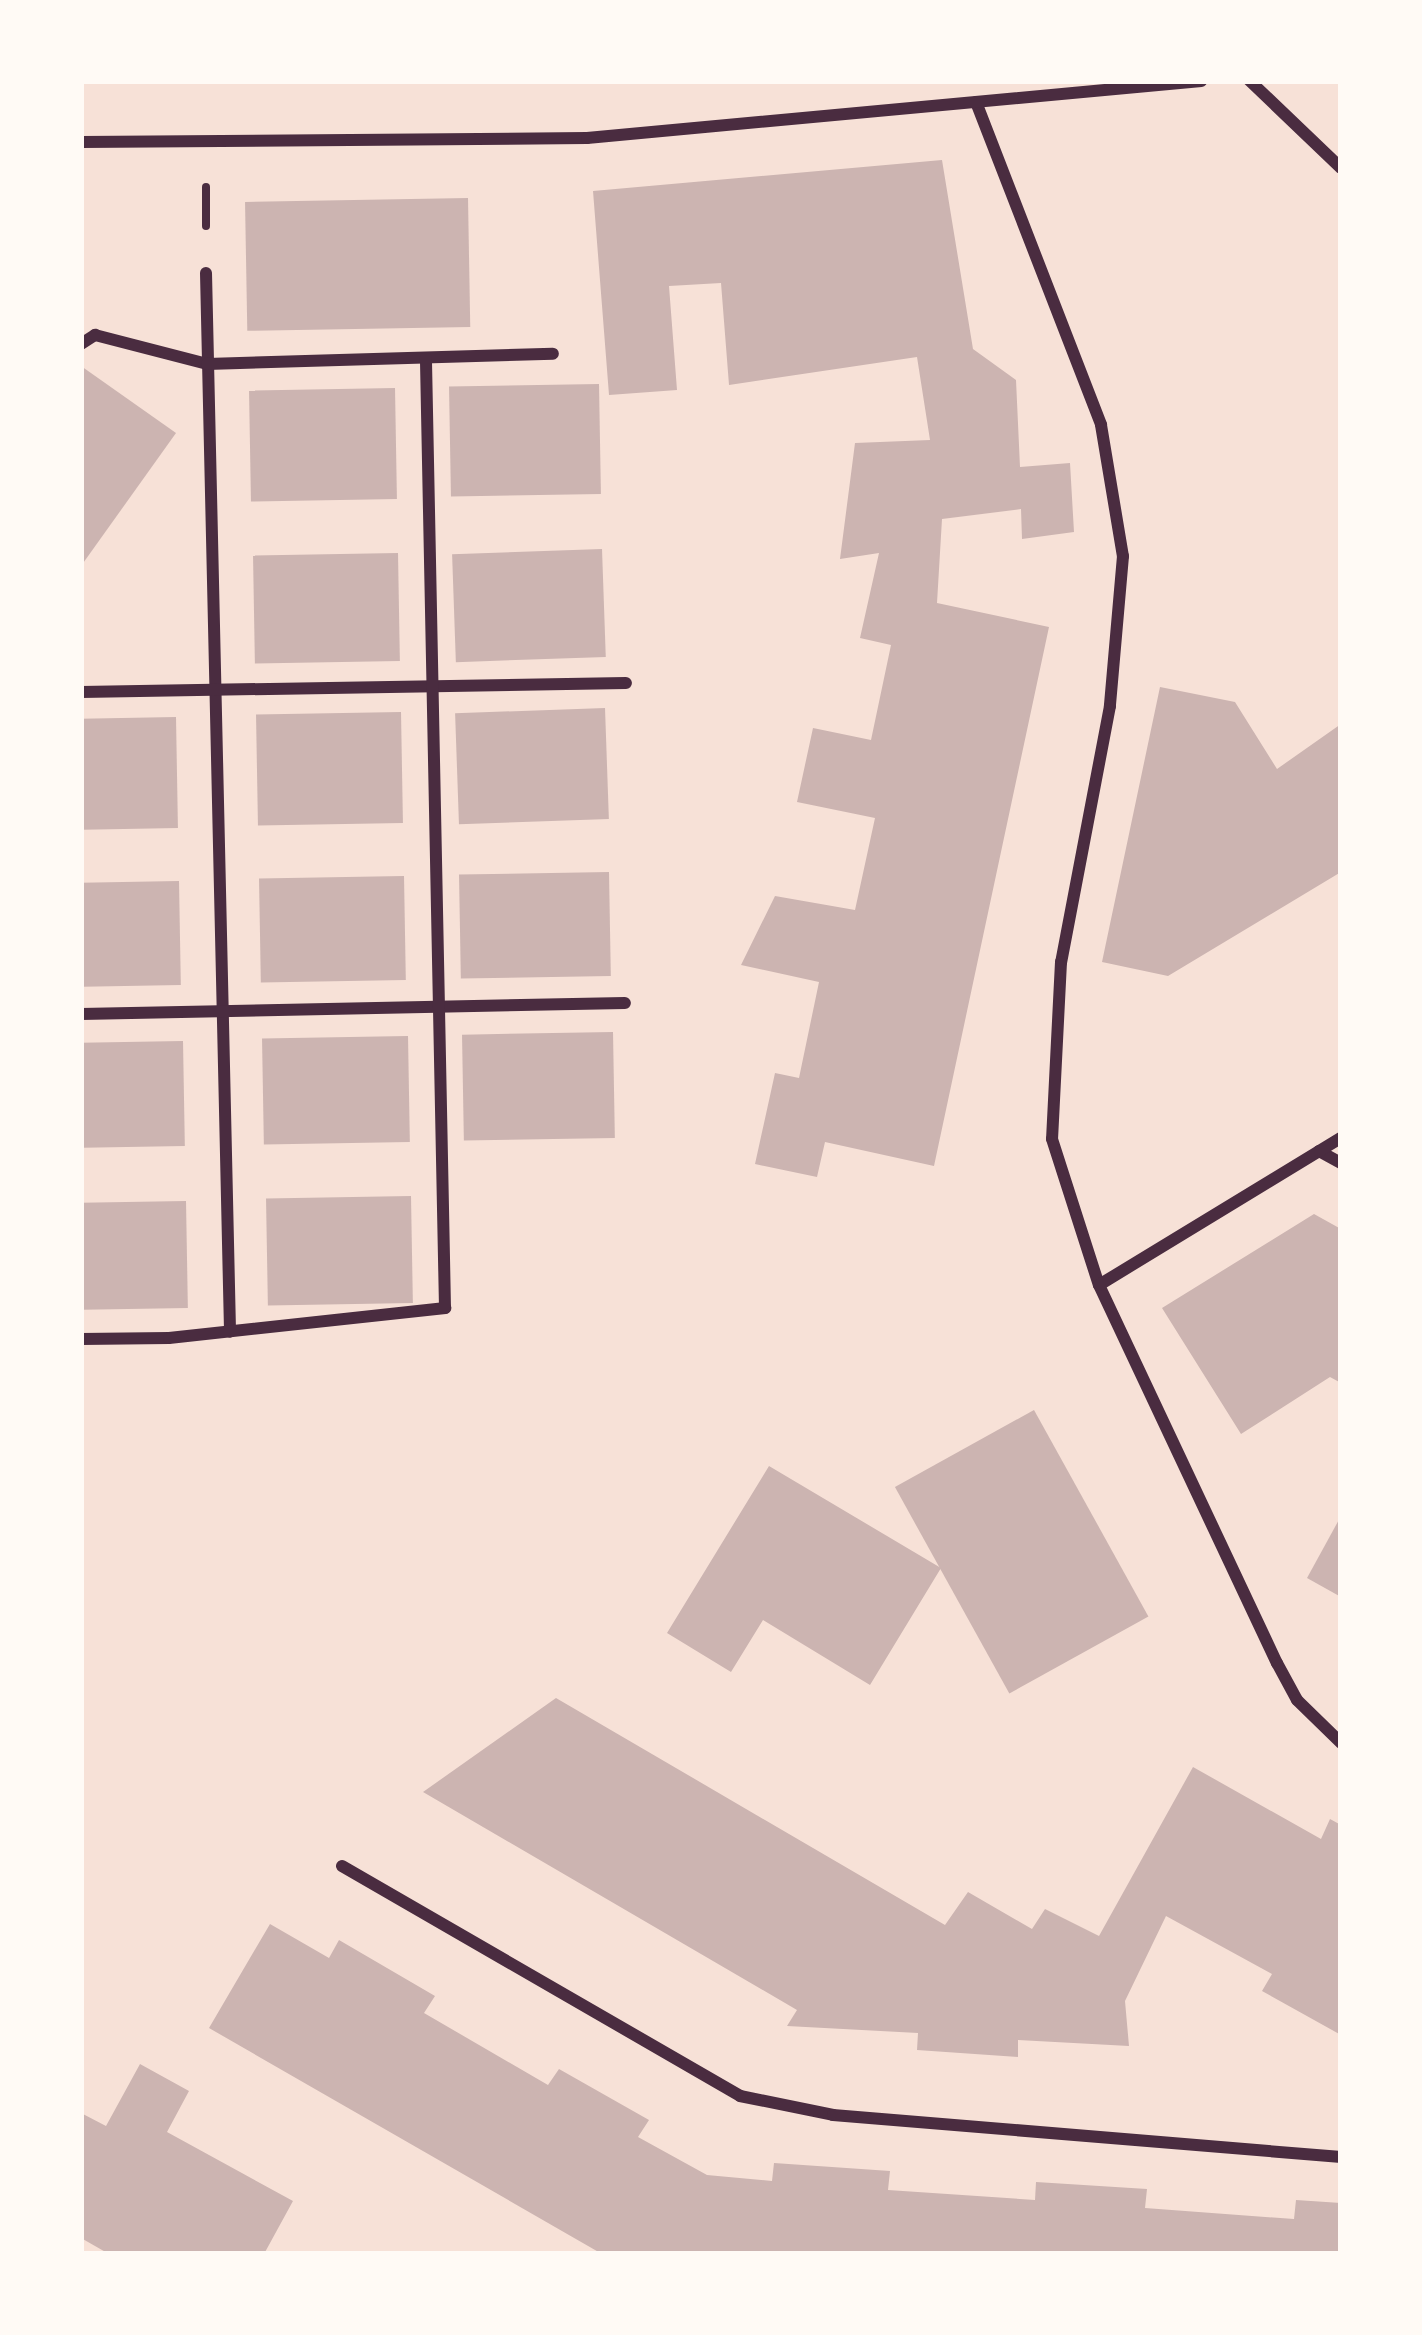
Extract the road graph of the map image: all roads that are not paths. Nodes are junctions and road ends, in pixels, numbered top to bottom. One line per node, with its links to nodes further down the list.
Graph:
1 (1201, 81): 3 (street)
2 (1250, 81): 5 (street)
3 (976, 102): 4 (street); 22 (street)
4 (81, 142)
5 (1341, 168)
6 (206, 273): 10 (street)
7 (81, 344): 10 (street)
8 (553, 354): 9 (street)
9 (426, 358): 10 (street); 12 (street)
10 (207, 364): 13 (street)
11 (626, 683): 12 (street)
12 (433, 686): 13 (street); 16 (street)
13 (215, 690): 14 (street); 17 (street)
14 (81, 692)
15 (625, 1003): 16 (street)
16 (440, 1006): 17 (street); 23 (street)
17 (222, 1012): 18 (street); 23 (street)
18 (81, 1014)
19 (1341, 1138): 20 (street)
20 (1319, 1151): 21 (street); 22 (street)
21 (1341, 1163)
22 (1099, 1285): 25 (street)
23 (230, 1332): 24 (street)
24 (81, 1339)
25 (1341, 1743)
26 (342, 1866): 27 (street)
27 (1341, 2157)

